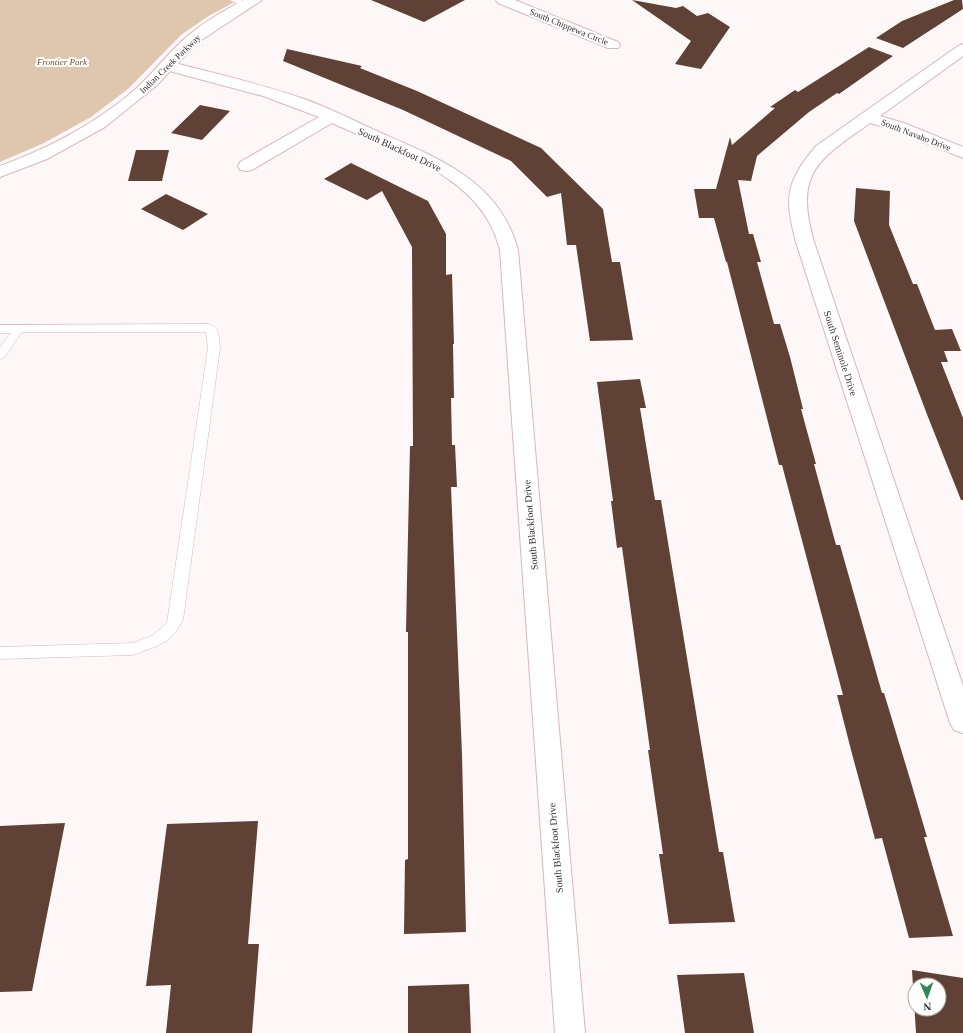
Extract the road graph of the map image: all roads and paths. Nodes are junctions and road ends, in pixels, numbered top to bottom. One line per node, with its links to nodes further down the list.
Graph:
1 (503, 0): 3 (street, South Chippewa Circle)
2 (245, 2): 5 (street, Indian Creek Parkway)
3 (613, 45)
4 (963, 49): 7 (street, South Seminole Drive)
5 (167, 66): 6 (street, South Blackfoot Drive); 10 (street, Indian Creek Parkway)
6 (330, 117): 9 (street); 16 (street, South Blackfoot Drive)
7 (868, 117): 8 (street, South Navaho Drive); 15 (street, South Seminole Drive)
8 (963, 153)
9 (246, 166)
10 (0, 172)
11 (0, 329): 12 (lane)
12 (19, 329): 13 (lane); 14 (lane)
13 (0, 354)
14 (0, 653)
15 (963, 723)
16 (570, 1033)

